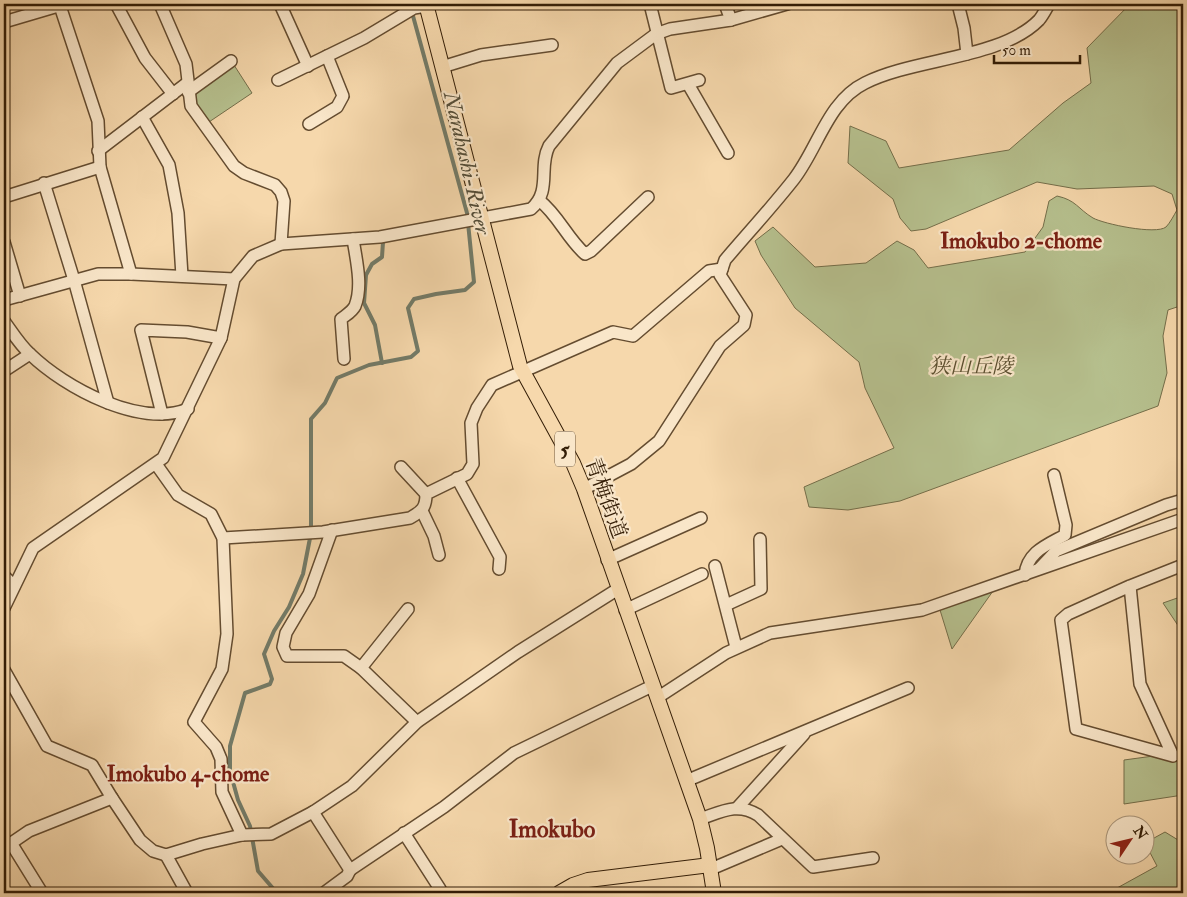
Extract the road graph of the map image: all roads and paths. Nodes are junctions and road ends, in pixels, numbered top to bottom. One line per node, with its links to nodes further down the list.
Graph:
1 (116, 4): 22 (street)
2 (160, 4): 21 (street)
3 (280, 4): 18 (street)
4 (650, 4): 13 (street)
5 (725, 4): 11 (street)
6 (788, 4): 11 (street)
7 (958, 4): 15 (street)
8 (1049, 4): 15 (street)
9 (62, 5): 12 (street); 25 (street)
10 (418, 8): 16 (street); 19 (main road, 青梅街道 / 5)
11 (731, 20): 13 (street)
12 (4, 22)
13 (656, 34): 26 (street); 31 (street)
14 (552, 45): 19 (street)
15 (967, 54): 36 (street)
16 (327, 56): 18 (street); 24 (street)
17 (231, 61): 21 (street)
18 (308, 66): 20 (street)
19 (442, 67): 32 (main road, 青梅街道 / 5)
20 (278, 80)
21 (188, 87): 22 (street); 35 (street)
22 (173, 94): 23 (street)
23 (142, 117): 25 (street); 38 (street)
24 (309, 124)
25 (98, 151): 27 (street)
26 (728, 153)
27 (100, 167): 28 (street); 37 (street)
28 (44, 184): 29 (street); 40 (street)
29 (4, 197)
30 (648, 197): 31 (street)
31 (540, 201): 32 (street)
32 (477, 220): 33 (street); 48 (main road, 青梅街道 / 5)
33 (353, 239): 35 (street); 46 (street)
34 (4, 242): 41 (street)
35 (281, 244): 39 (street)
36 (722, 269): 48 (street); 56 (street)
37 (131, 274): 38 (street); 40 (street)
38 (182, 276): 39 (street)
39 (234, 279): 44 (street)
40 (74, 280): 41 (street); 49 (street)
41 (20, 296): 42 (street)
42 (4, 300)
43 (4, 321): 45 (street)
44 (221, 338): 50 (street); 51 (street)
45 (30, 354): 47 (street); 49 (street)
46 (344, 359)
47 (4, 371)
48 (522, 372): 55 (street); 56 (main road, 青梅街道 / 5)
49 (108, 403): 51 (street)
50 (188, 409): 51 (street); 52 (street)
51 (162, 414)
52 (156, 464): 63 (street); 74 (street)
53 (401, 468): 57 (street)
54 (1054, 475): 72 (street)
55 (458, 478): 57 (street); 69 (street)
56 (584, 489): 66 (main road, 青梅街道 / 5)
57 (426, 494): 59 (street)
58 (1183, 500): 70 (street)
59 (422, 511): 62 (street); 65 (street)
60 (701, 518): 66 (street)
61 (1183, 519): 70 (street)
62 (332, 530): 63 (street); 82 (street)
63 (223, 538): 94 (street)
64 (760, 539): 77 (street)
65 (439, 555)
66 (607, 560): 76 (main road, 青梅街道 / 5)
67 (1183, 565): 75 (street)
68 (714, 566): 77 (street)
69 (499, 569)
70 (1039, 570): 72 (street)
71 (702, 574): 80 (street)
72 (1025, 575): 81 (street)
73 (4, 576): 74 (street)
74 (14, 586): 78 (street)
75 (1130, 586): 75 (street)
76 (618, 589): 80 (main road, 青梅街道 / 5); 86 (street)
77 (726, 605): 81 (street)
78 (4, 608)
79 (408, 609): 82 (street)
80 (625, 610): 85 (main road, 青梅街道 / 5)
81 (736, 647): 85 (street)
82 (361, 668): 86 (street)
83 (4, 670): 89 (street)
84 (908, 688): 87 (street)
85 (655, 692): 88 (main road, 青梅街道 / 5); 93 (street)
86 (416, 722): 91 (street)
87 (807, 730): 88 (street); 90 (street)
88 (686, 781): 92 (main road, 青梅街道 / 5)
89 (112, 798): 96 (street); 97 (street)
90 (738, 807): 92 (street); 95 (street)
91 (313, 812): 94 (street); 100 (street)
92 (700, 819): 99 (main road, 青梅街道 / 5)
93 (404, 833): 100 (street); 101 (street)
94 (243, 835): 97 (street)
95 (782, 838): 98 (street); 99 (street)
96 (8, 845): 102 (street)
97 (166, 855): 103 (street)
98 (873, 858)
99 (710, 867): 105 (main road); 106 (main road, 青梅街道 / 5)
100 (350, 870): 104 (street)
101 (440, 889)
102 (42, 893)
103 (187, 893)
104 (324, 893)
105 (559, 893)
106 (714, 893)

